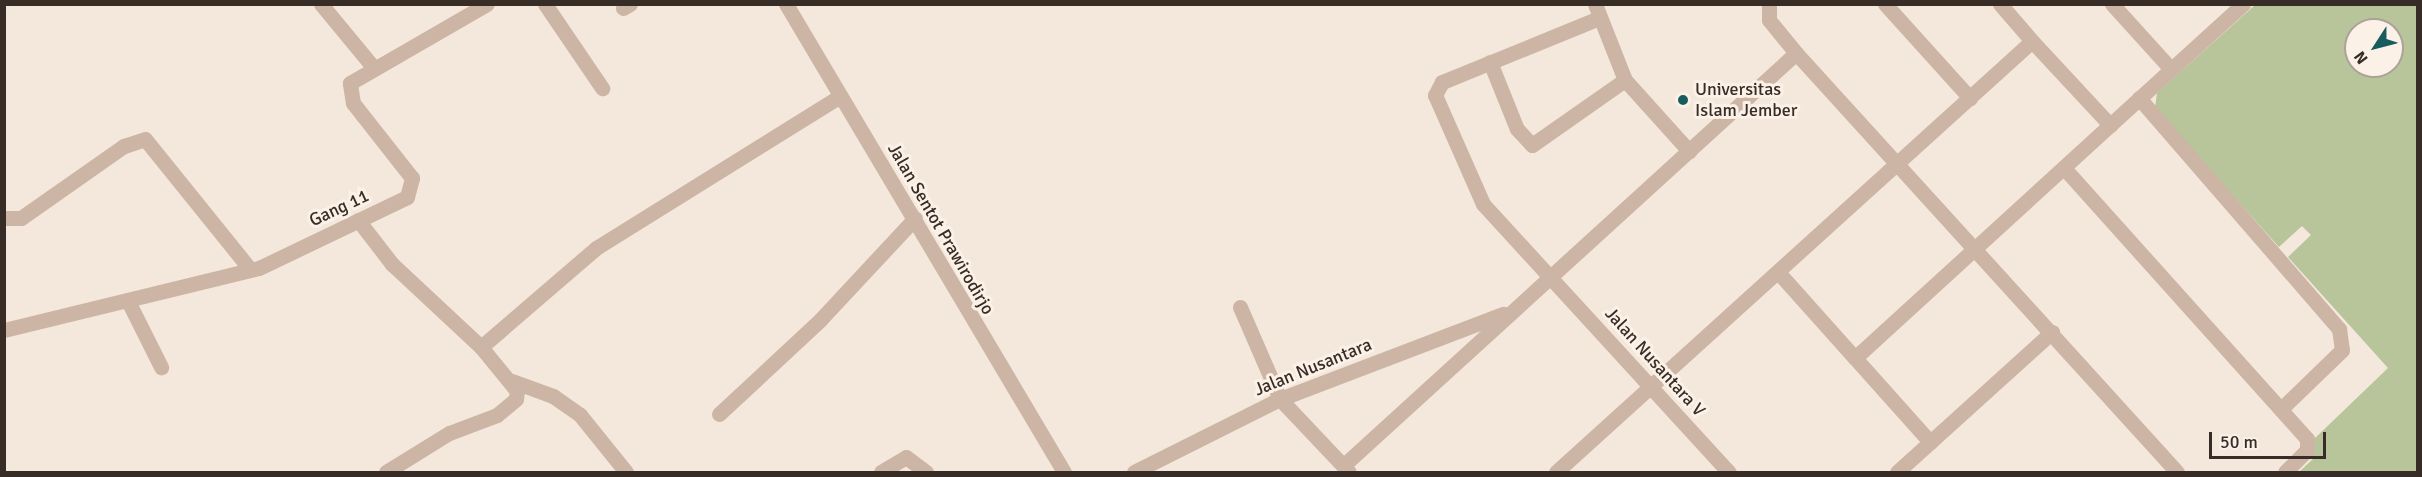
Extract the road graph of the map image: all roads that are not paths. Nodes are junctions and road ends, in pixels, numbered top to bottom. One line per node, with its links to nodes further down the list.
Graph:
1 (321, 4): 14 (street)
2 (487, 4): 14 (street, Gang 11)
3 (545, 4): 17 (street)
4 (786, 4): 18 (street, Jalan Sentot Prawirodirjo)
5 (1769, 4): 12 (street)
6 (1885, 4): 19 (street)
7 (2000, 4): 11 (street)
8 (2112, 4): 15 (street)
9 (2233, 8): 15 (street)
10 (1598, 11): 13 (street); 16 (street)
11 (2032, 41): 19 (street); 21 (street)
12 (1796, 53): 22 (street); 23 (street)
13 (1490, 62): 16 (street); 31 (street, Jalan Nusantara V)
14 (374, 68): 27 (street, Gang 11)
15 (2171, 69): 20 (street)
16 (1626, 80): 22 (street)
17 (602, 88)
18 (840, 96): 26 (street, Jalan Sentot Prawirodirjo); 37 (street)
19 (1970, 98): 23 (street)
20 (2139, 98): 21 (street); 43 (street)
21 (2110, 125): 24 (street)
22 (1689, 152): 31 (street)
23 (1899, 162): 28 (street); 30 (street)
24 (2064, 168): 28 (street); 43 (street)
25 (4, 218): 29 (street)
26 (915, 218): 44 (street); 51 (street, Jalan Sentot Prawirodirjo)
27 (358, 220): 29 (street, Gang 11); 37 (street)
28 (1977, 248): 36 (street); 38 (street)
29 (250, 269): 32 (street, Gang 11)
30 (1778, 272): 38 (street); 41 (street)
31 (1552, 278): 34 (street); 41 (street, Jalan Nusantara V)
32 (129, 303): 35 (street, Gang 11); 39 (street)
33 (1240, 307): 42 (street)
34 (1513, 310): 42 (street, Jalan Nusantara); 46 (street)
35 (4, 330)
36 (2052, 332): 45 (street); 56 (street)
37 (481, 347): 40 (street)
38 (1855, 358): 45 (street)
39 (161, 367)
40 (512, 381): 47 (street); 48 (street)
41 (1652, 387): 53 (street); 54 (street, Jalan Nusantara V)
42 (1280, 399): 46 (street); 52 (street, Jalan Nusantara)
43 (2281, 410): 57 (street)
44 (719, 414)
45 (1930, 442): 55 (street)
46 (1347, 468)
47 (386, 472)
48 (626, 472)
49 (881, 472): 50 (street)
50 (926, 472)
51 (1064, 472)
52 (1134, 472)
53 (1556, 472)
54 (1729, 472)
55 (1897, 472)
56 (2177, 472)
57 (2285, 472)

